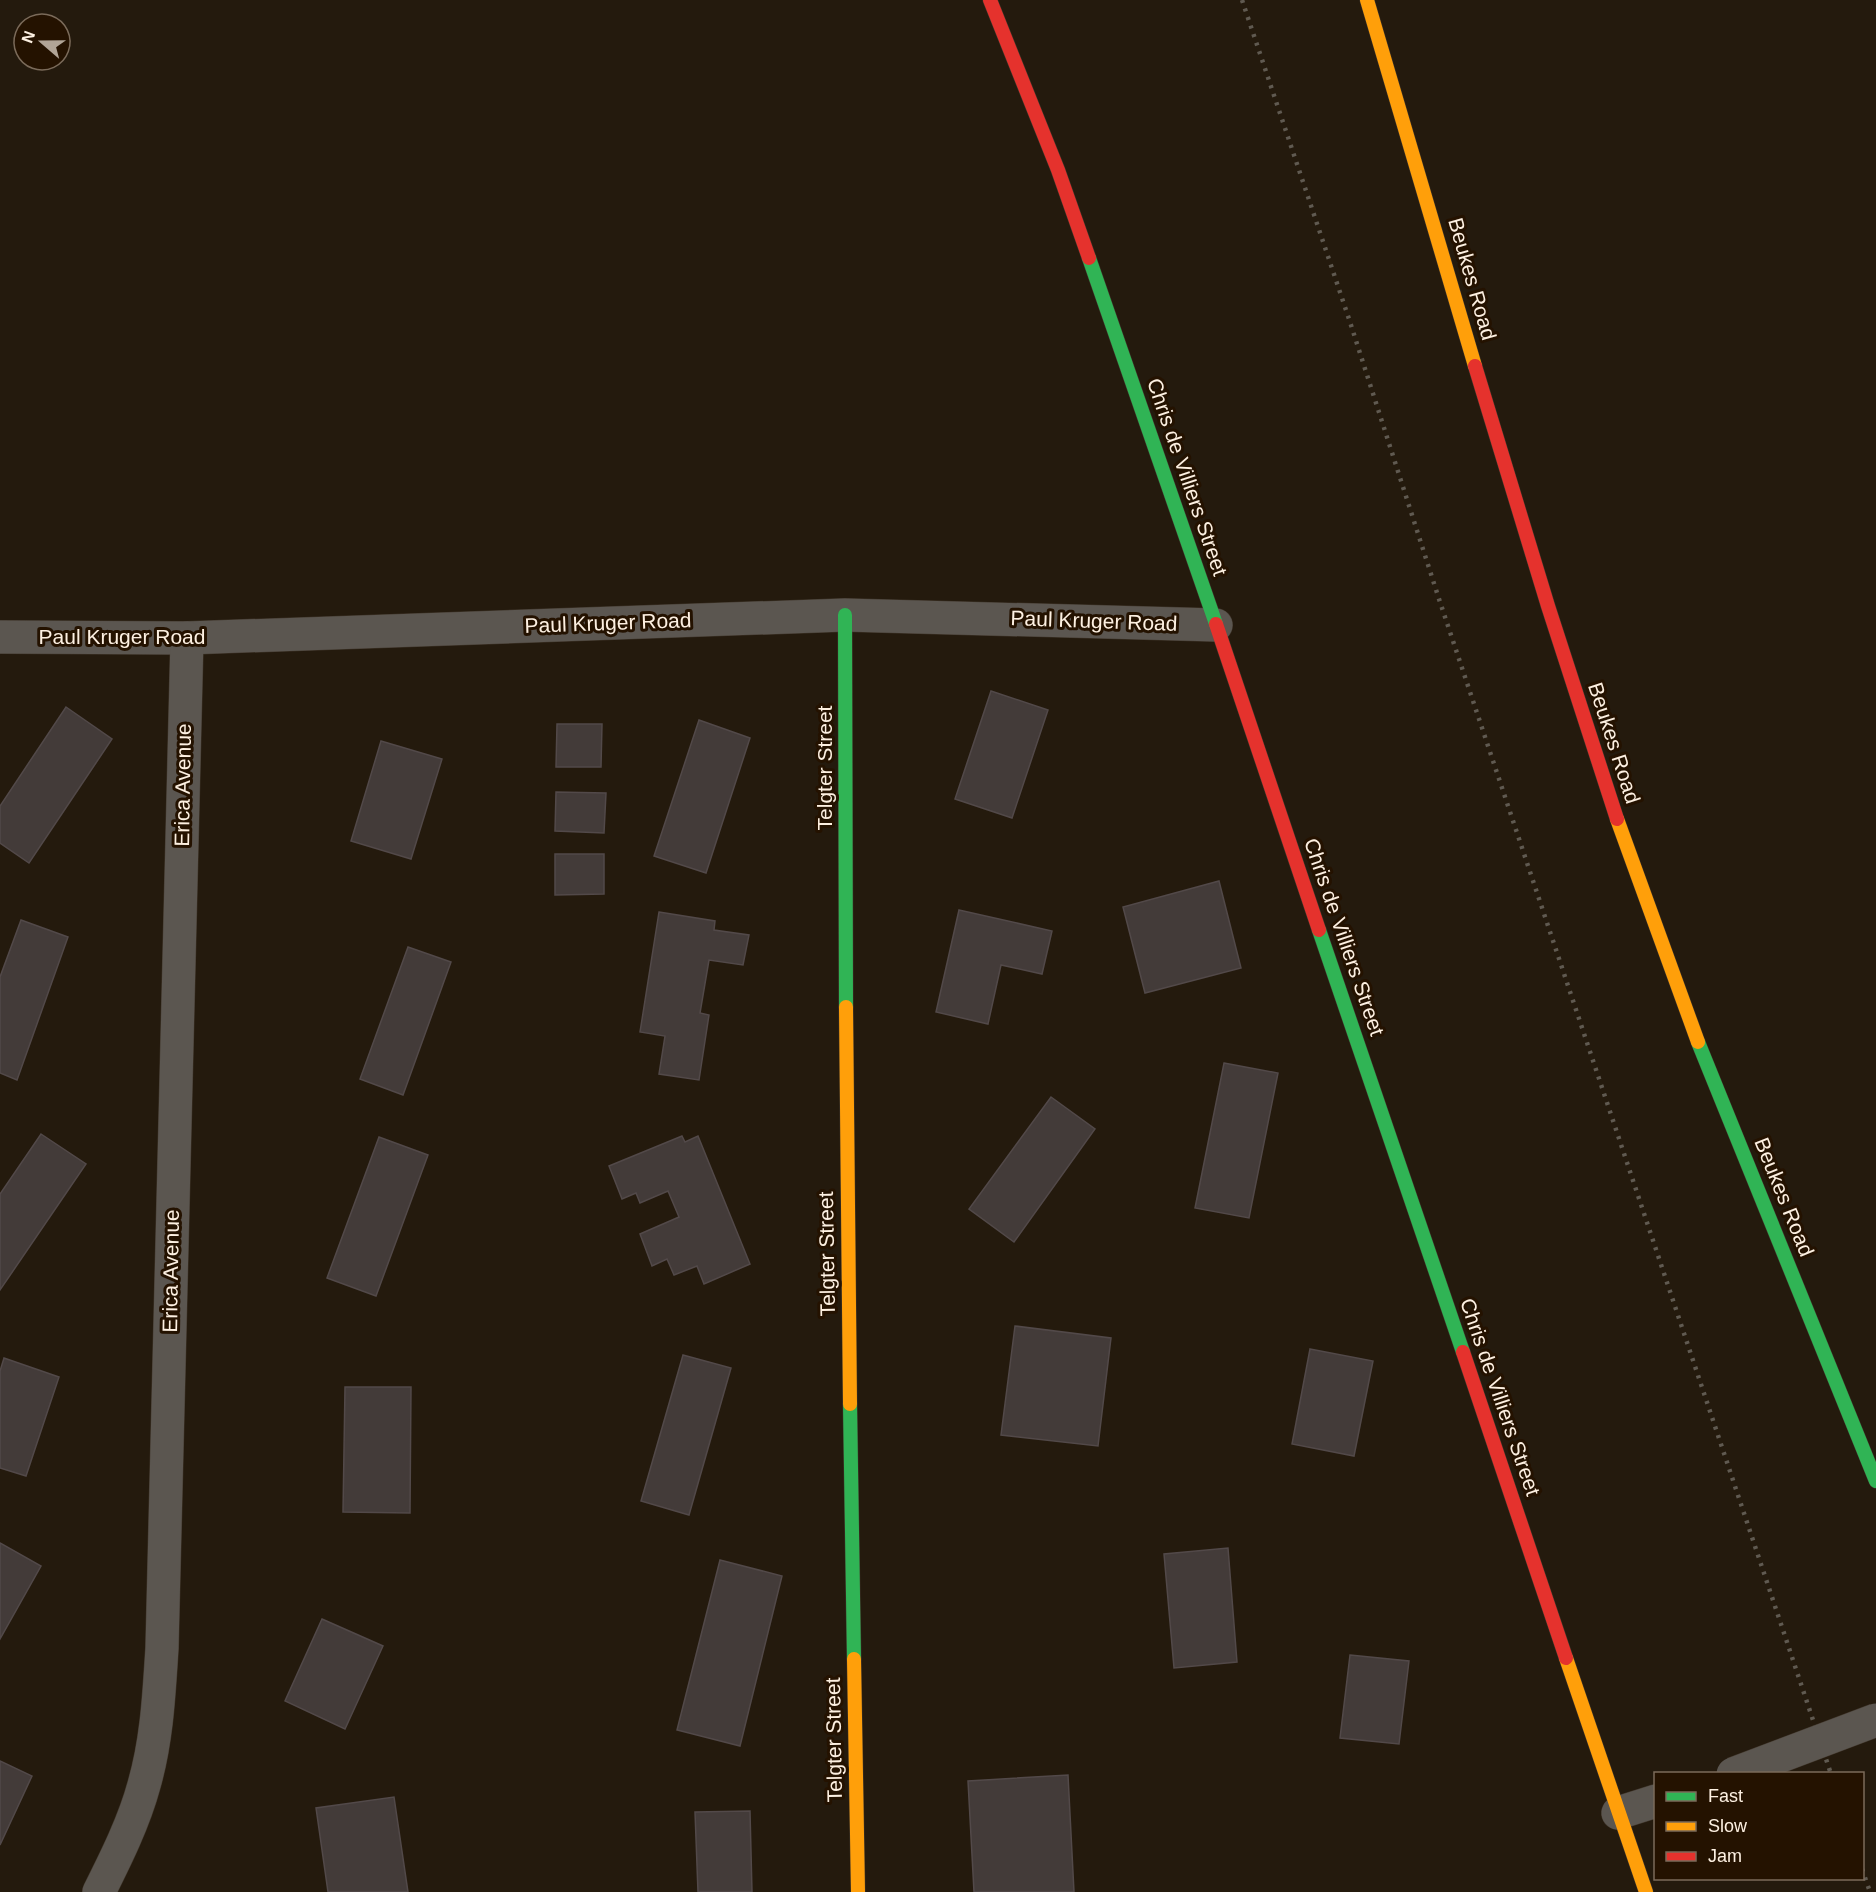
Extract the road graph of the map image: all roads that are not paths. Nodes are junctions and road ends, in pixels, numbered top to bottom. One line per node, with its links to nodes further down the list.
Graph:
1 (990, 0): 4 (street, Chris de Villiers Street)
2 (1367, 0): 7 (street, Beukes Road)
3 (845, 615): 4 (street, Paul Kruger Road); 6 (street, Paul Kruger Road); 13 (street, Telgter Street)
4 (1216, 625): 11 (street, Chris de Villiers Street)
5 (0, 637): 6 (street, Paul Kruger Road)
6 (187, 638): 12 (street, Erica Avenue)
7 (1876, 1481)
8 (1876, 1720): 9 (street, bridge)
9 (1736, 1772)
10 (1654, 1802): 11 (street)
11 (1618, 1813): 14 (street, Chris de Villiers Street)
12 (99, 1892)
13 (858, 1892)
14 (1646, 1892)

